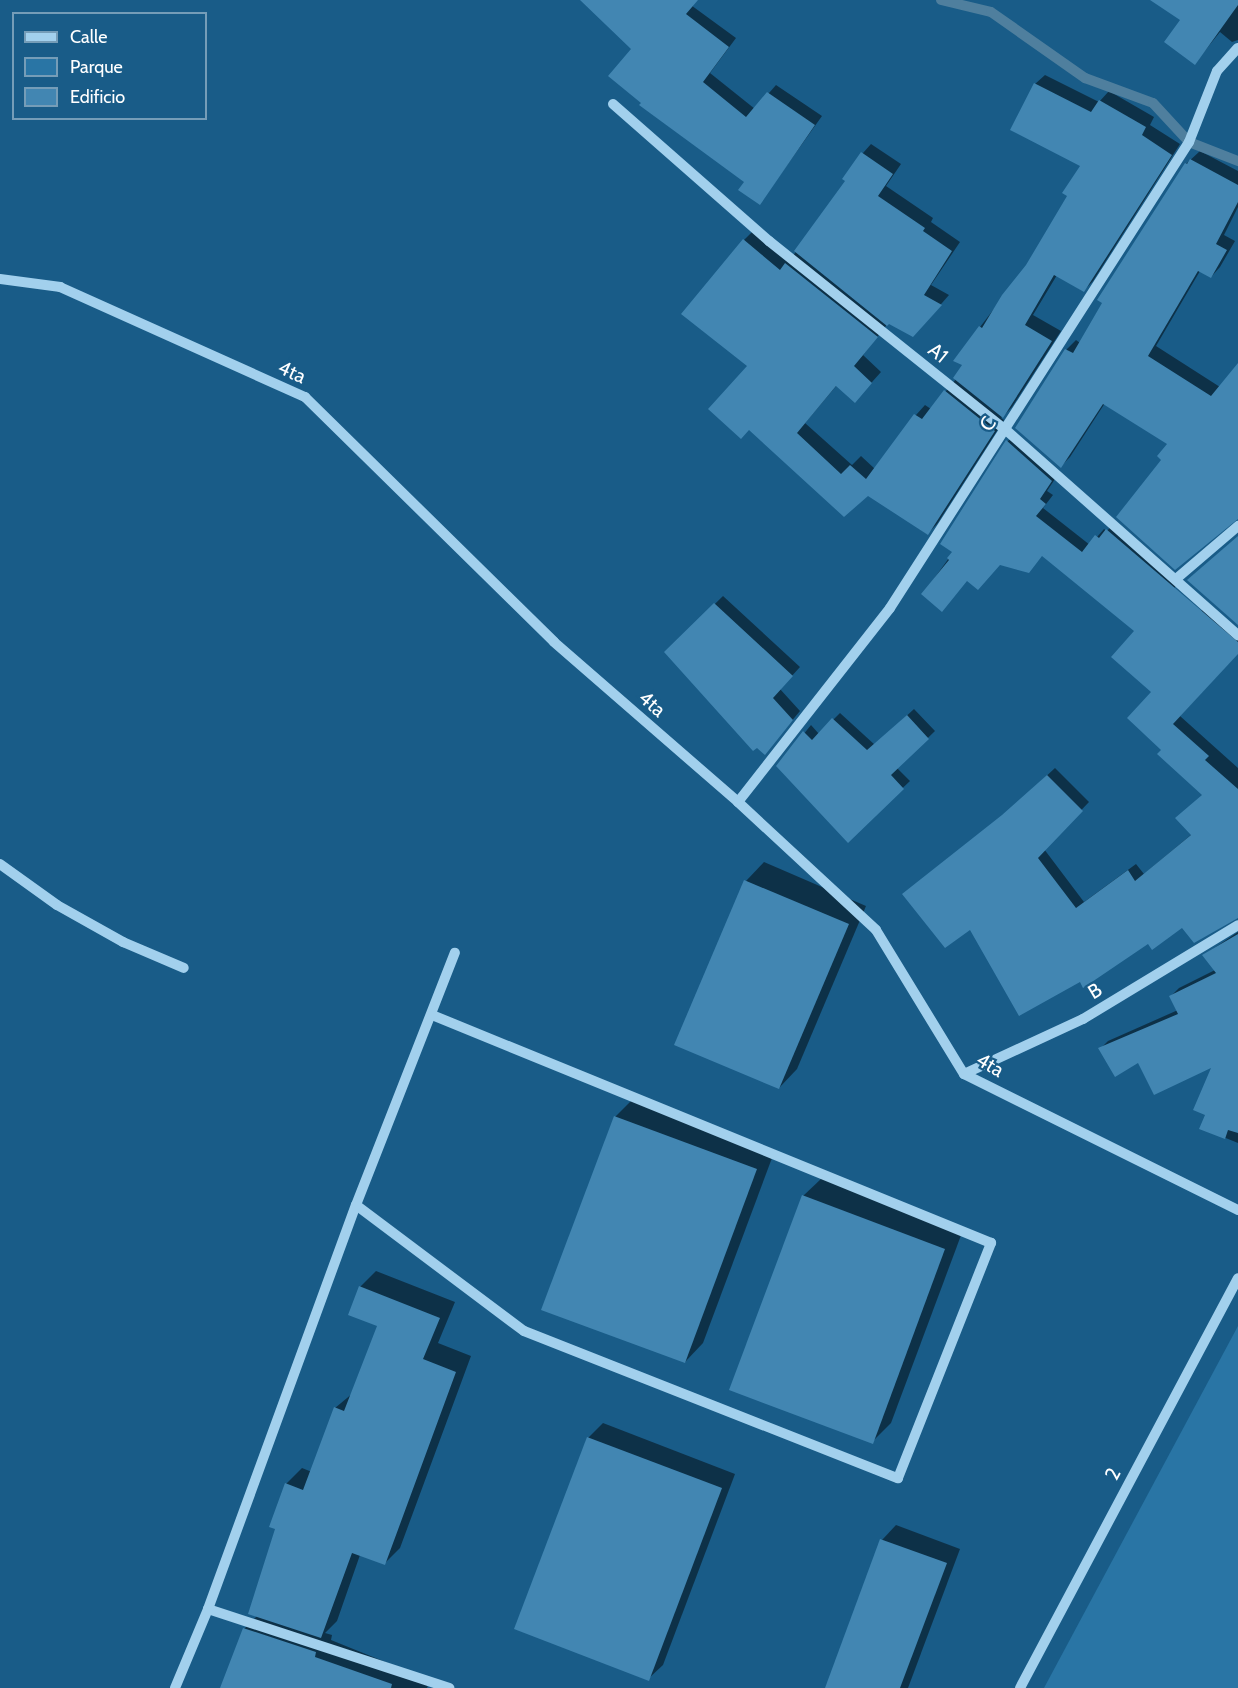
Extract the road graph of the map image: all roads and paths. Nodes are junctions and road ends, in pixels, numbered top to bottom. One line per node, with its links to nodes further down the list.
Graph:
1 (1238, 48): 4 (street, C)
2 (613, 104): 4 (street, A1)
3 (0, 279): 8 (street, 4ta)
4 (1006, 430): 6 (street, A1); 8 (street, C)
5 (1238, 526): 6 (street)
6 (1176, 579): 7 (street, A1)
7 (1238, 634)
8 (738, 802): 14 (street, 4ta)
9 (0, 864): 12 (street)
10 (1238, 925): 14 (street, B)
11 (454, 953): 13 (street)
12 (184, 968)
13 (432, 1015): 15 (street); 15 (street)
14 (964, 1074): 16 (street, 4ta)
15 (356, 1205): 18 (street)
16 (1238, 1210)
17 (1238, 1278): 21 (street, 2)
18 (208, 1609): 19 (street); 20 (street)
19 (176, 1688)
20 (449, 1688)
21 (1020, 1688)

